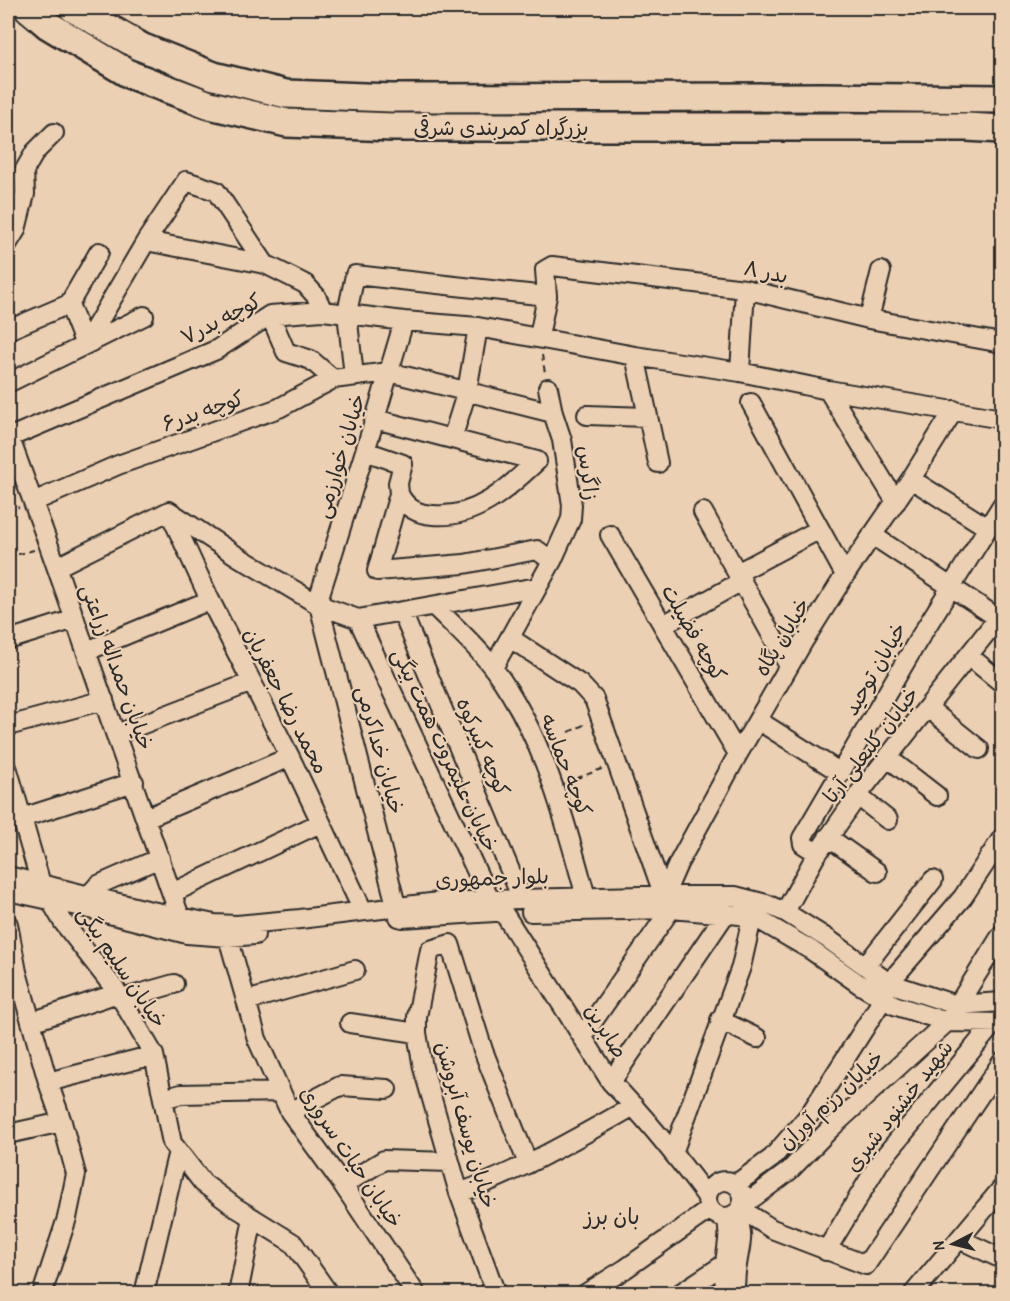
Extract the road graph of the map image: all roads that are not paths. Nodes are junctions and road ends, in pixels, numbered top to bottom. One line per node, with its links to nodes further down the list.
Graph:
1 (28, 8): 4 (highway, بزرگراه کمربندی شرقی)
2 (73, 8): 3 (highway, بزرگراه کمربندی شرقی)
3 (1002, 99)
4 (1002, 129)
5 (54, 133): 7 (street)
6 (146, 241): 9 (street); 9 (street); 24 (street)
7 (8, 243)
8 (99, 252): 13 (street)
9 (265, 264): 14 (street)
10 (881, 271): 18 (street)
11 (745, 289): 12 (street, بدر ۸); 18 (street, بدر ۸); 27 (street)
12 (547, 296): 15 (street); 22 (street)
13 (69, 304): 21 (street); 24 (street)
14 (323, 311): 15 (street, کوچه بدر۷); 16 (street, کوچه بدر۷)
15 (347, 313): 19 (street, کوچه بدر۷); 28 (street)
16 (270, 315): 29 (street); 41 (street, کوچه بدر۷)
17 (144, 316): 24 (street)
18 (869, 319): 23 (street, بدر ۸)
19 (404, 321): 20 (street, کوچه بدر۷); 26 (street, خیابان خوارزمی)
20 (478, 327): 22 (street, کوچه بدر۷); 33 (street)
21 (8, 330)
22 (539, 337): 25 (street, کوچه بدر۷)
23 (1002, 343)
24 (85, 345): 30 (street)
25 (635, 356): 27 (street, کوچه بدر۷); 38 (street)
26 (389, 372): 28 (street, کوچه بدر۶); 33 (street); 39 (street, خیابان خوارزمی)
27 (740, 372): 32 (street, کوچه بدر۷)
28 (354, 376): 29 (street, کوچه بدر۶)
29 (333, 379): 47 (street, کوچه بدر۶)
30 (8, 383)
31 (548, 388): 36 (street, زاگرس)
32 (828, 390): 35 (street, کوچه بدر۷); 48 (street)
33 (467, 391): 36 (street); 42 (street)
34 (751, 403): 53 (street)
35 (954, 410): 40 (street, کوچه بدر۷); 45 (street, خیابان پگاه)
36 (553, 414): 56 (street, زاگرس)
37 (587, 415): 38 (street)
38 (647, 417): 44 (street)
39 (375, 419): 42 (street); 43 (street, خیابان خوارزمی)
40 (1002, 419)
41 (8, 436): 47 (street, خیابان حمداله زراعتی)
42 (452, 439): 46 (street)
43 (365, 451): 46 (street); 63 (street, خیابان خوارزمی)
44 (658, 464)
45 (911, 479): 48 (street, خیابان پگاه); 52 (street)
46 (399, 494): 56 (street)
47 (33, 502): 57 (street, خیابان حمداله زراعتی)
48 (896, 502): 54 (street, خیابان پگاه)
49 (1002, 505): 52 (street, خیابان توحید)
50 (169, 511): 57 (street); 62 (street, محمد رضا جعفریان); 63 (street)
51 (703, 512): 59 (street)
52 (988, 528): 60 (street, خیابان توحید)
53 (820, 530): 58 (street); 59 (street)
54 (872, 535): 58 (street, خیابان پگاه); 60 (street)
55 (610, 536): 69 (street, کوچه فضیلت)
56 (552, 561): 61 (street, زاگرس)
57 (57, 567): 67 (street, خیابان حمداله زراعتی)
58 (845, 575): 74 (street, خیابان پگاه)
59 (739, 577): 69 (street); 74 (street)
60 (952, 586): 66 (street); 88 (street, خیابان توحید)
61 (537, 587): 64 (street); 70 (street, زاگرس)
62 (210, 600): 72 (street); 76 (street, محمد رضا جعفریان)
63 (319, 605): 68 (street); 116 (street, خیابان خداکرمی)
64 (434, 606): 65 (street); 75 (street, کوچه حماسه)
65 (402, 612): 68 (street); 109 (street, کوچه کبیرکوه)
66 (1000, 615): 73 (street, خیابان کلبعلی آرتا)
67 (75, 619): 71 (street); 72 (street, خیابان حمداله زراعتی)
68 (358, 619): 112 (street, خیابان علیمروت همت بیگی)
69 (663, 626): 84 (street, کوچه فضیلت)
70 (510, 638): 75 (street, زاگرس); 111 (street)
71 (8, 640)
72 (87, 651): 78 (street, خیابان حمداله زراعتی)
73 (969, 656): 77 (street); 79 (street, خیابان کلبعلی آرتا)
74 (789, 666): 80 (street, خیابان پگاه)
75 (493, 668): 108 (street, کوچه حماسه)
76 (252, 682): 82 (street); 85 (street, محمد رضا جعفریان)
77 (1002, 683)
78 (104, 700): 81 (street); 82 (street, خیابان حمداله زراعتی)
79 (928, 708): 83 (street); 86 (street, خیابان کلبعلی آرتا)
80 (759, 721): 84 (street, خیابان پگاه); 88 (street)
81 (8, 726)
82 (117, 734): 89 (street, خیابان حمداله زراعتی)
83 (979, 748)
84 (738, 754): 111 (street, خیابان پگاه)
85 (290, 757): 93 (street); 95 (street, محمد رضا جعفریان)
86 (888, 758): 90 (street, خیابان کلبعلی آرتا); 91 (street)
87 (8, 770): 92 (street, خیابان سلیم بیگی)
88 (841, 772): 98 (street, خیابان توحید)
89 (134, 782): 92 (street); 93 (street, خیابان حمداله زراعتی)
90 (858, 796): 94 (street); 96 (street, خیابان کلبعلی آرتا)
91 (937, 796)
92 (22, 818): 104 (street, خیابان سلیم بیگی)
93 (146, 818): 99 (street, خیابان حمداله زراعتی)
94 (888, 820)
95 (320, 823): 106 (street); 114 (street, محمد رضا جعفریان)
96 (828, 837): 98 (street, خیابان کلبعلی آرتا); 101 (street)
97 (1002, 838): 100 (street, خیابان رزم آوران)
98 (817, 853): 115 (street, خیابان کلبعلی آرتا)
99 (160, 858): 106 (street, خیابان حمداله زراعتی); 107 (street)
100 (996, 863): 125 (street, خیابان رزم آوران)
101 (877, 872)
102 (8, 876): 104 (street, بلوار جمهوری)
103 (933, 880): 122 (street)
104 (41, 884): 107 (street, بلوار جمهوری); 110 (street, خیابان سلیم بیگی)
105 (8, 891): 110 (street, بلوار جمهوری)
106 (172, 893): 118 (street, خیابان حمداله زراعتی)
107 (89, 895): 118 (street, بلوار جمهوری)
108 (586, 897): 109 (street, بلوار جمهوری); 111 (street, بلوار جمهوری)
109 (522, 899): 112 (street, بلوار جمهوری)
110 (51, 901): 121 (street, بلوار جمهوری); 126 (street, خیابان سلیم بیگی)
111 (668, 902): 112 (street, بلوار جمهوری); 113 (street, بلوار جمهوری); 117 (street, بلوار جمهوری); 136 (street, خیابان پگاه)
112 (497, 906): 116 (street, بلوار جمهوری); 136 (street, صابرین)
113 (755, 910): 115 (street, بلوار جمهوری); 117 (street, بلوار جمهوری); 125 (street, بلوار جمهوری); 130 (street)
114 (363, 911): 116 (street, بلوار جمهوری); 118 (street, بلوار جمهوری)
115 (785, 912): 122 (street, بلوار جمهوری)
116 (398, 913): 121 (street, بلوار جمهوری)
117 (726, 913): 141 (street)
118 (180, 917)
119 (8, 924): 131 (street)
120 (1002, 934): 129 (street, خیابان رزم آوران)
121 (228, 937): 127 (street, خیابان حیات سروری)
122 (866, 965): 125 (street, بلوار جمهوری)
123 (355, 970): 127 (street)
124 (174, 984): 126 (street)
125 (886, 991): 129 (street, بلوار جمهوری); 132 (street, بلوار جمهوری); 151 (street, خیابان رزم آوران)
126 (120, 996): 131 (street); 138 (street, خیابان سلیم بیگی)
127 (246, 1001): 143 (street, خیابان حیات سروری)
128 (1002, 1002): 129 (street)
129 (956, 1005): 132 (street, خیابان رزم آوران)
130 (720, 1020): 137 (street); 150 (street)
131 (31, 1022): 140 (street)
132 (947, 1022): 134 (street, بلوار جمهوری); 154 (street, خیابان رزم آوران)
133 (350, 1023): 135 (street)
134 (998, 1023): 161 (street, شهید خشنود شیری)
135 (417, 1033): 152 (street, خیابان یوسف آبروشن); 153 (street, خیابان یوسف آبروشن)
136 (582, 1037): 141 (street, صابرین)
137 (757, 1038)
138 (154, 1055): 140 (street); 144 (street, خیابان سلیم بیگی)
139 (1002, 1062): 161 (street)
140 (48, 1082): 147 (street)
141 (611, 1082): 145 (street, صابرین)
142 (387, 1089): 146 (street)
143 (280, 1092): 144 (street); 146 (street, خیابان حیات سروری)
144 (163, 1099): 149 (street, خیابان سلیم بیگی)
145 (634, 1106): 150 (street, صابرین); 153 (street)
146 (290, 1112): 155 (street, خیابان حیات سروری)
147 (63, 1122): 148 (street); 164 (street)
148 (8, 1134)
149 (178, 1151): 159 (street, خیابان سلیم بیگی); 165 (street)
150 (678, 1158): 158 (street, صابرین)
151 (772, 1158): 154 (street); 158 (street, خیابان رزم آوران)
152 (450, 1162): 155 (street); 157 (street, خیابان یوسف آبروشن)
153 (528, 1164): 157 (street)
154 (789, 1171): 158 (street, خیابان رزم آوران)
155 (343, 1185): 168 (street, خیابان حیات سروری)
156 (1002, 1188): 160 (street)
157 (459, 1193): 169 (street, خیابان یوسف آبروشن)
158 (725, 1205): 161 (street); 163 (street); 170 (street, خیابان رزم آوران); 173 (street)
159 (253, 1218): 166 (street); 167 (street, خیابان سلیم بیگی)
160 (959, 1239): 162 (street); 174 (street)
161 (826, 1251)
162 (1002, 1259)
163 (723, 1265): 171 (street); 172 (street)
164 (42, 1293)
165 (144, 1293)
166 (238, 1293)
167 (329, 1293)
168 (416, 1293)
169 (496, 1293)
170 (585, 1293)
171 (679, 1293)
172 (727, 1293)
173 (734, 1293)
174 (913, 1293)

